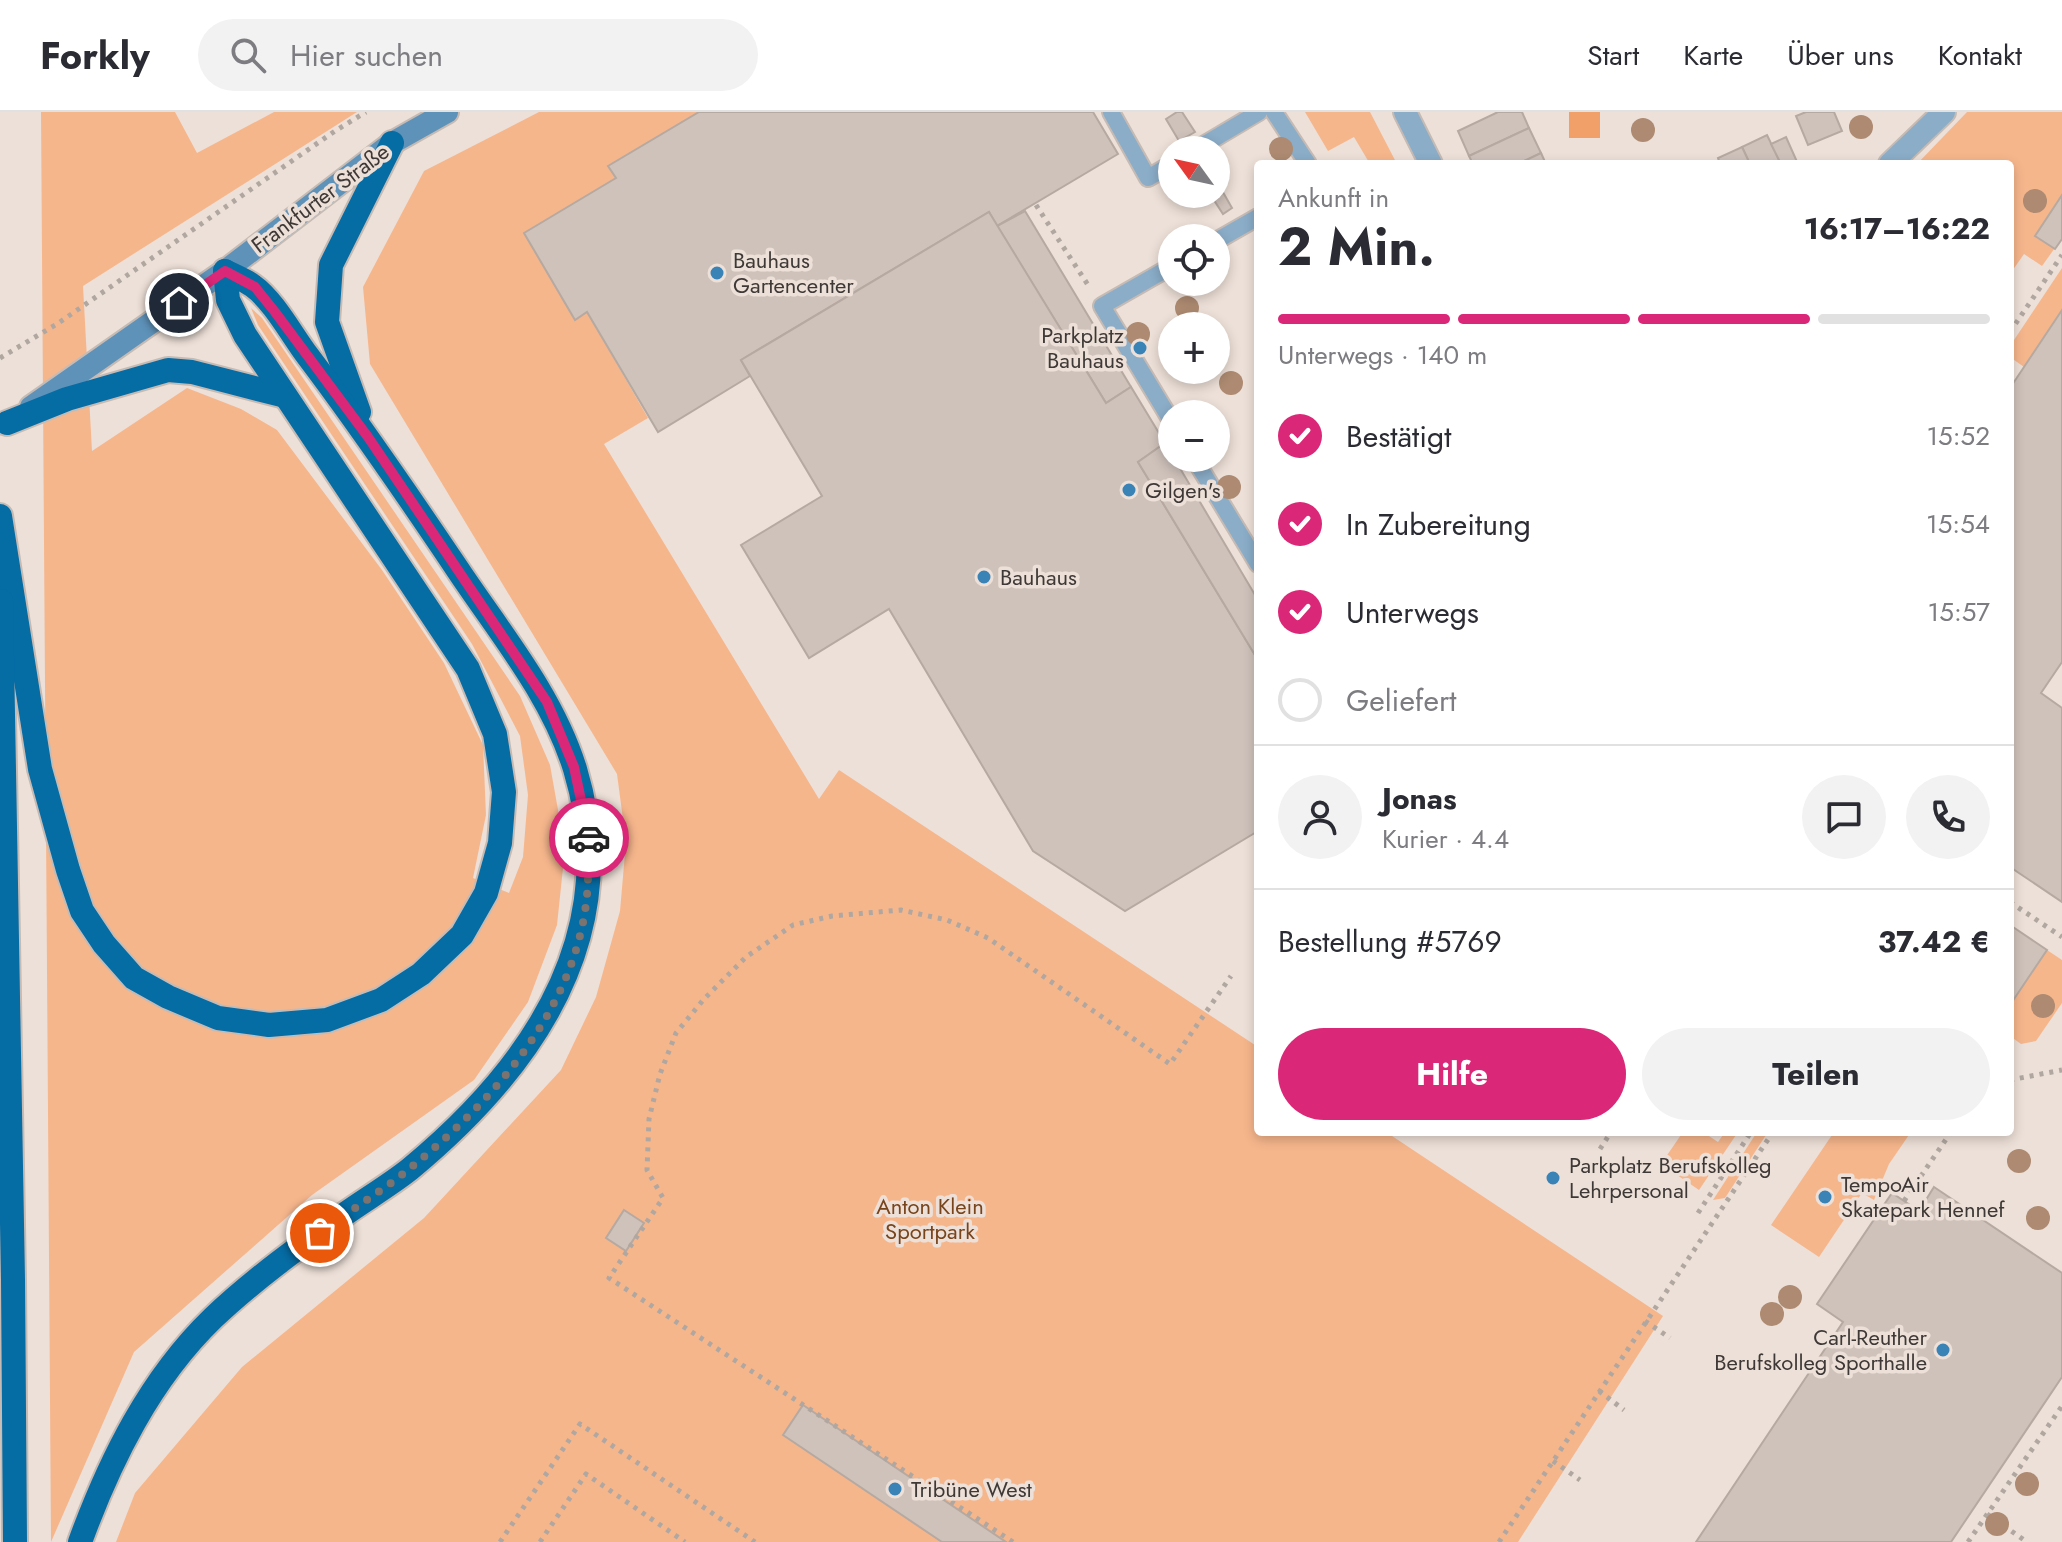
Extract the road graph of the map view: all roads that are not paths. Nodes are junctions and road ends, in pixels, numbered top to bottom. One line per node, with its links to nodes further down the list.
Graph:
1 (447, 112): 8 (main road, Frankfurter Straße)
2 (1111, 112): 12 (lane)
3 (1259, 112): 7 (lane)
4 (1274, 112): 9 (lane)
5 (1405, 112): 10 (street)
6 (1944, 112): 11 (street)
7 (1219, 136)
8 (392, 143): 15 (main road, Frankfurter Straße); 21 (highway)
9 (1305, 160)
10 (1429, 160)
11 (1894, 160)
12 (1158, 172)
13 (1254, 219): 14 (lane)
14 (1230, 233)
15 (225, 271): 17 (main road, Frankfurter Straße); 18 (highway); 21 (highway)
16 (1158, 274): 19 (lane)
17 (66, 391): 18 (highway); 20 (highway)
18 (285, 396): 23 (highway)
19 (1159, 400)
20 (3, 425)
21 (368, 437): 27 (highway)
22 (1202, 472): 24 (lane)
23 (0, 516)
24 (1254, 557)
25 (0, 561): 26 (highway)
26 (15, 1542)
27 (80, 1542)

